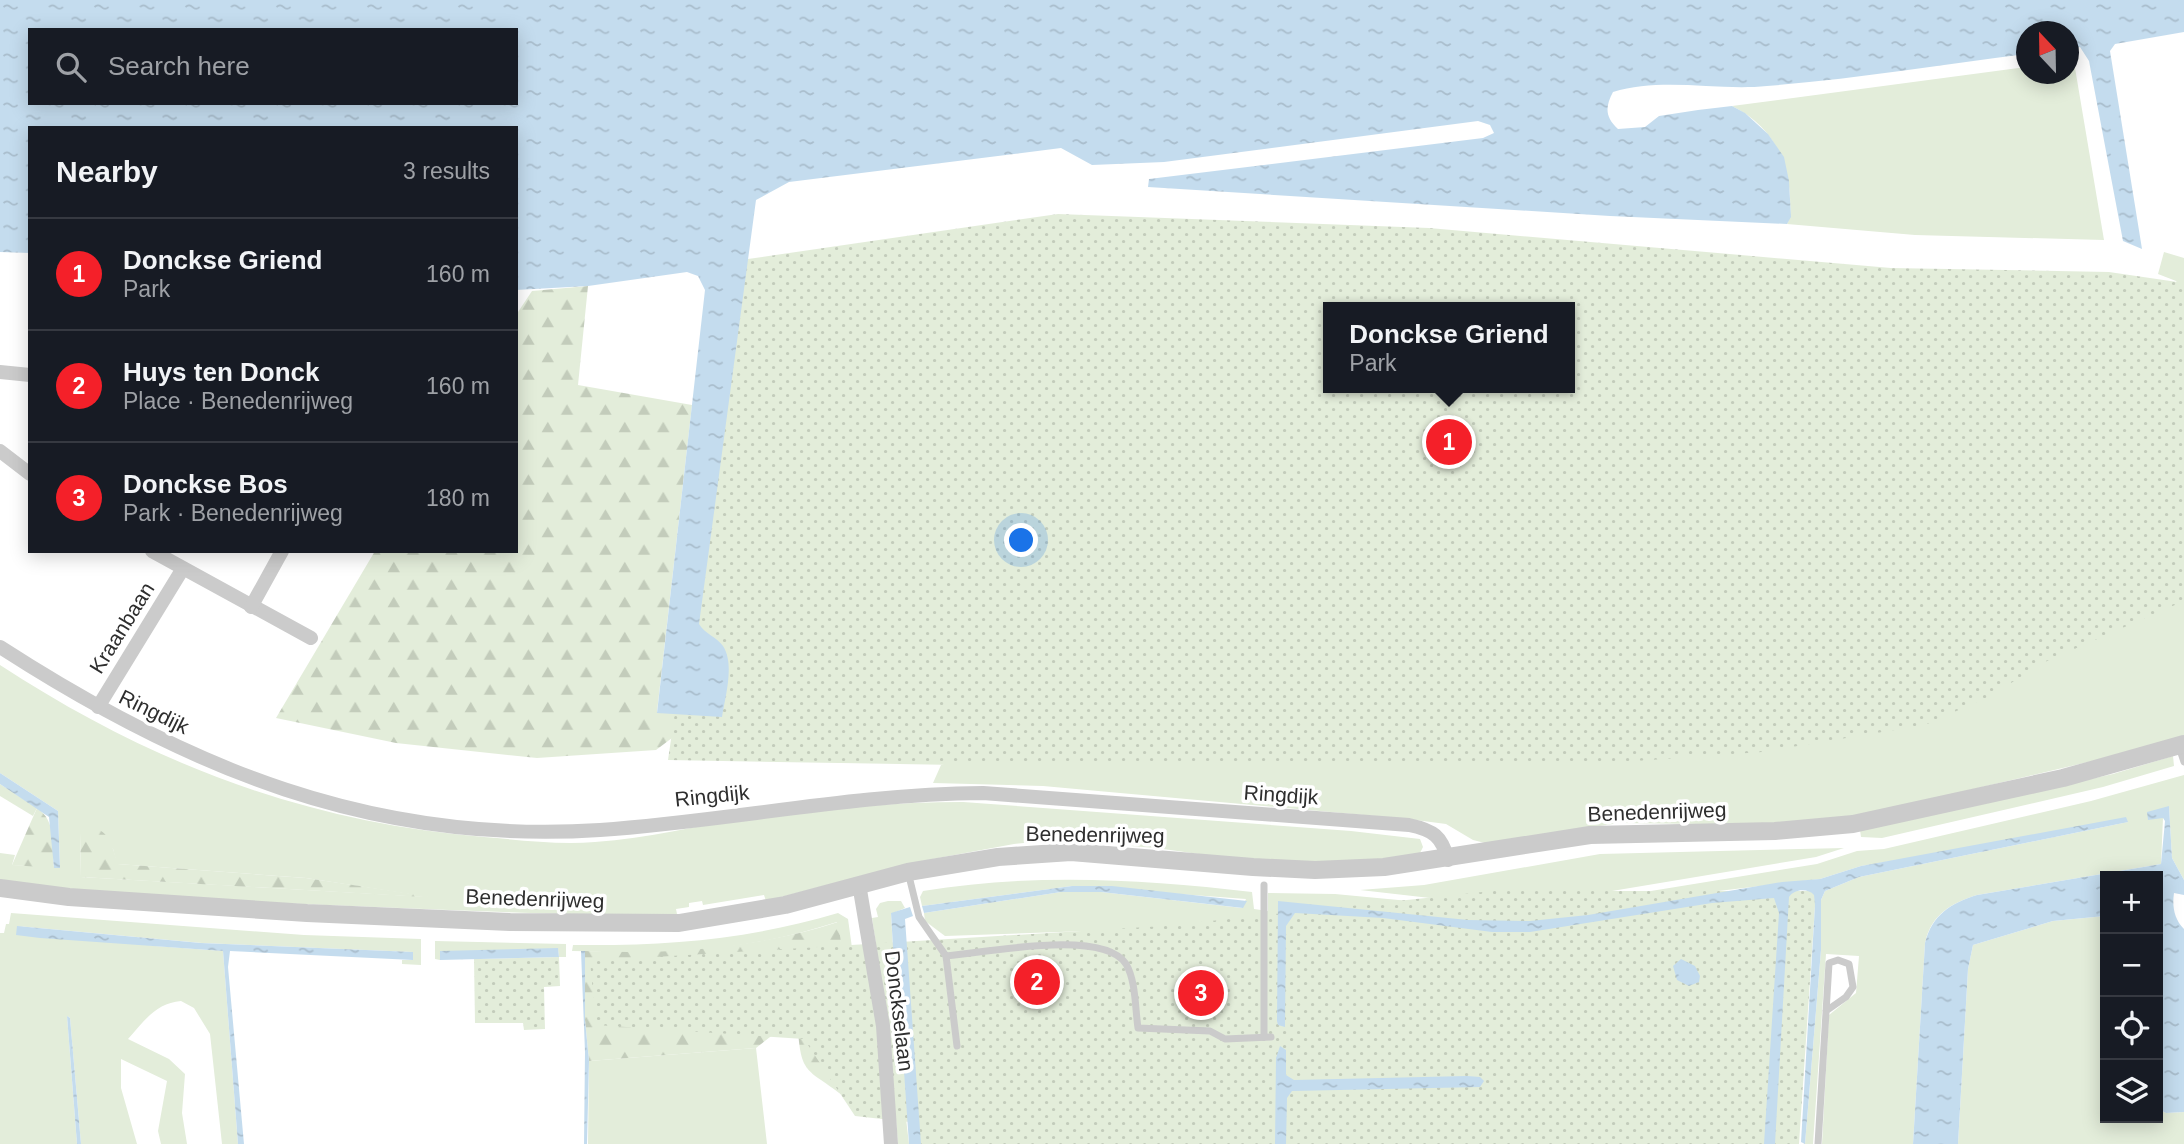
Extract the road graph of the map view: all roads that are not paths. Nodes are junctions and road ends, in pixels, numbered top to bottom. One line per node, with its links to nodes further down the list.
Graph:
1 (0, 372): 2 (street)
2 (28, 374)
3 (0, 451): 4 (street)
4 (28, 472)
5 (155, 553): 7 (street, Kraanbaan)
6 (281, 553): 8 (street)
7 (182, 570): 8 (street, Kraanbaan); 11 (street, Kraanbaan)
8 (251, 607): 9 (street, Kraanbaan)
9 (311, 638)
10 (0, 647): 11 (street, Ringdijk)
11 (97, 708): 13 (street, Ringdijk)
12 (2182, 751): 13 (street, Benedenrijweg)
13 (1448, 860): 14 (street, Benedenrijweg)
14 (908, 872): 15 (street, Benedenrijweg); 18 (lane)
15 (859, 884): 17 (street, Benedenrijweg); 21 (street, Donckselaan)
16 (1264, 885): 18 (lane)
17 (0, 888)
18 (946, 957): 20 (lane)
19 (1826, 1011): 19 (lane); 22 (lane)
20 (957, 1046)
21 (891, 1144)
22 (1818, 1144)

